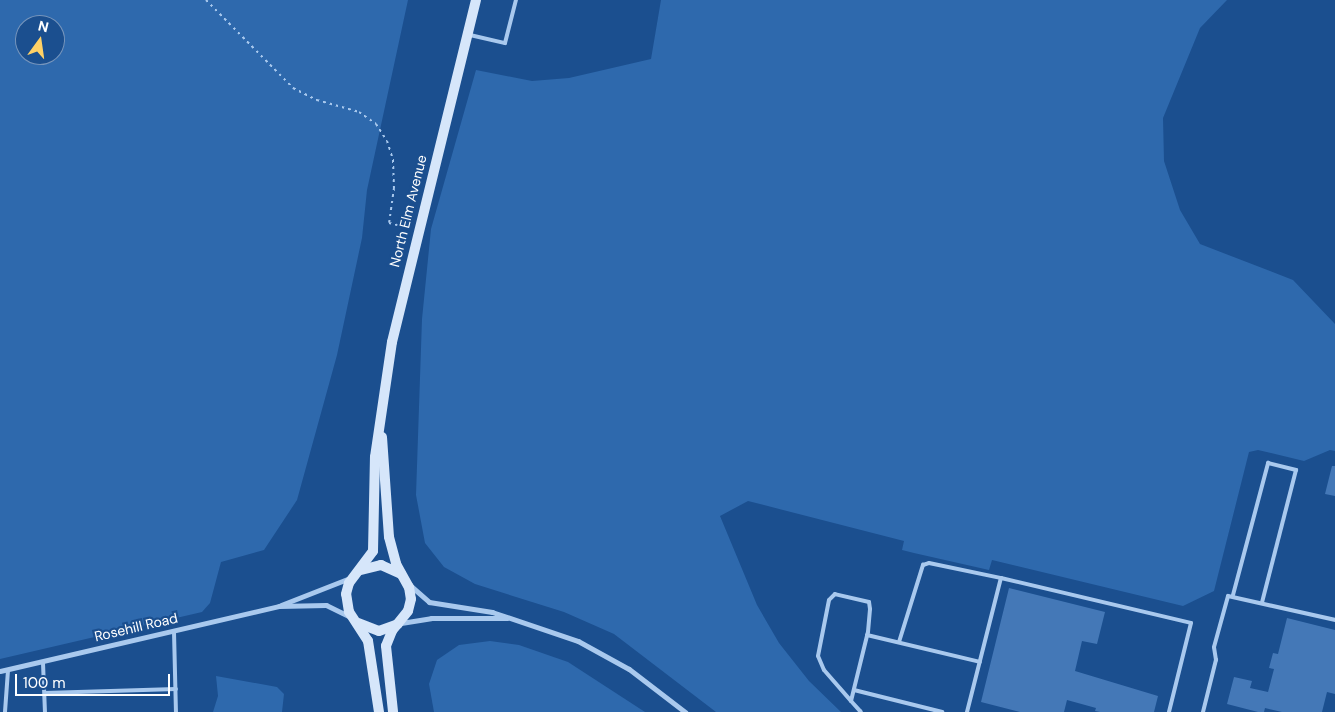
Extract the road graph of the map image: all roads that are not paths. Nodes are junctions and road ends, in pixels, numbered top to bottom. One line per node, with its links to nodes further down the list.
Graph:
1 (476, 0): 3 (main road, North Elm Avenue)
2 (516, 0): 3 (lane)
3 (468, 34): 4 (main road, North Elm Avenue)
4 (381, 431): 5 (main road, North Elm Avenue); 6 (main road, North Elm Avenue)
5 (357, 573): 6 (main road, Rosehill Road); 10 (street, Rosehill Road); 11 (main road, North Elm Avenue)
6 (403, 577): 12 (street); 14 (main road, North Elm Avenue)
7 (1001, 578): 17 (lane); 18 (lane); 35 (lane)
8 (1233, 595): 9 (lane); 9 (lane); 36 (lane)
9 (1262, 602): 13 (lane)
10 (278, 606): 11 (street, Rosehill Road); 15 (street, Rosehill Road)
11 (352, 618): 14 (main road); 29 (main road, North Elm Avenue)
12 (510, 618): 14 (street); 31 (street)
13 (1335, 620)
14 (398, 623): 30 (main road, North Elm Avenue)
15 (174, 632): 19 (street, Rosehill Road); 22 (lane)
16 (868, 635): 17 (lane); 23 (lane); 25 (lane)
17 (898, 642): 18 (lane)
18 (980, 662): 34 (lane)
19 (43, 663): 20 (street, Rosehill Road); 24 (lane)
20 (8, 670): 21 (street, Rosehill Road); 26 (lane)
21 (0, 671)
22 (176, 690): 24 (lane); 28 (lane)
23 (854, 690): 25 (lane); 33 (lane)
24 (45, 693): 27 (lane)
25 (851, 701): 32 (lane)
26 (5, 712)
27 (45, 712)
28 (176, 712)
29 (379, 712)
30 (392, 712)
31 (685, 712)
32 (861, 712)
33 (942, 712)
34 (967, 712)
35 (1170, 712)
36 (1203, 712)

